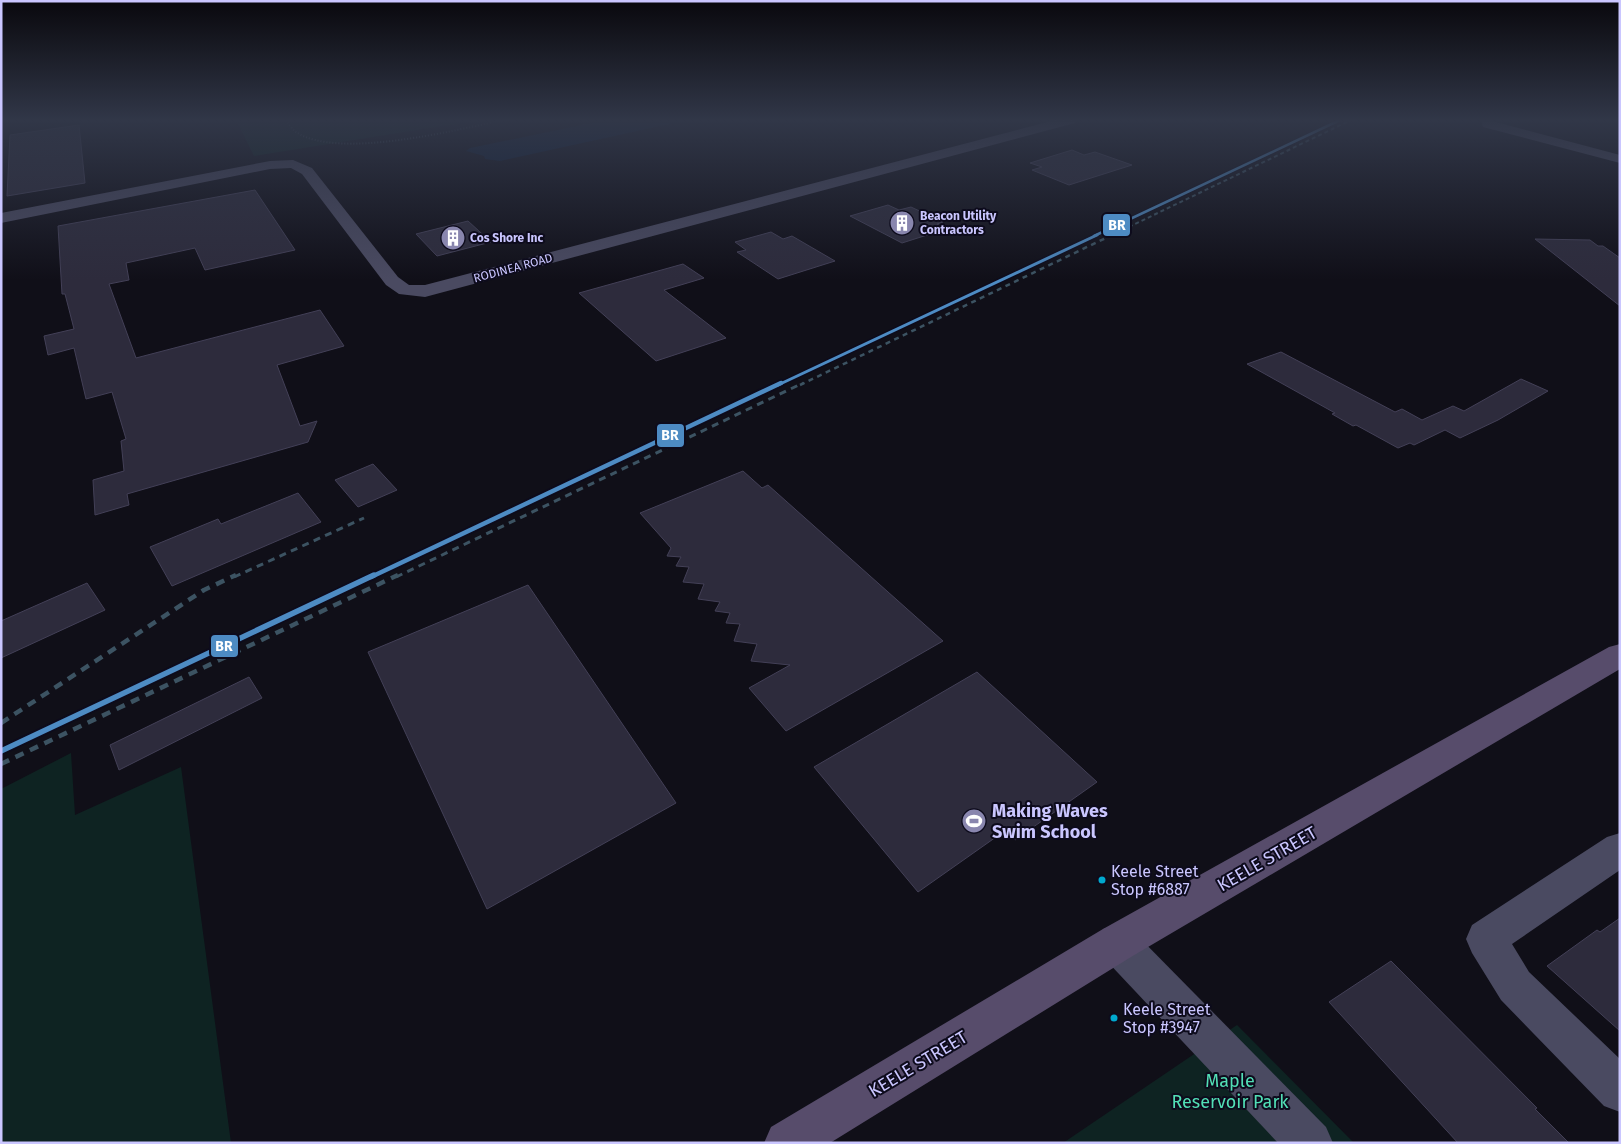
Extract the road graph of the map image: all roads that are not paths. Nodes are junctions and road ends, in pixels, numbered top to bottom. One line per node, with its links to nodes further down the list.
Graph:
1 (223, 173): 4 (street, RODINEA ROAD)
2 (309, 173): 3 (street, RODINEA ROAD)
3 (869, 173)
4 (1, 218)
5 (1620, 655): 7 (main road, KEELE STREET)
6 (1620, 849): 8 (street)
7 (1117, 943): 9 (main road, KEELE STREET); 10 (street)
8 (1620, 1090)
9 (787, 1143)
10 (1310, 1143)

